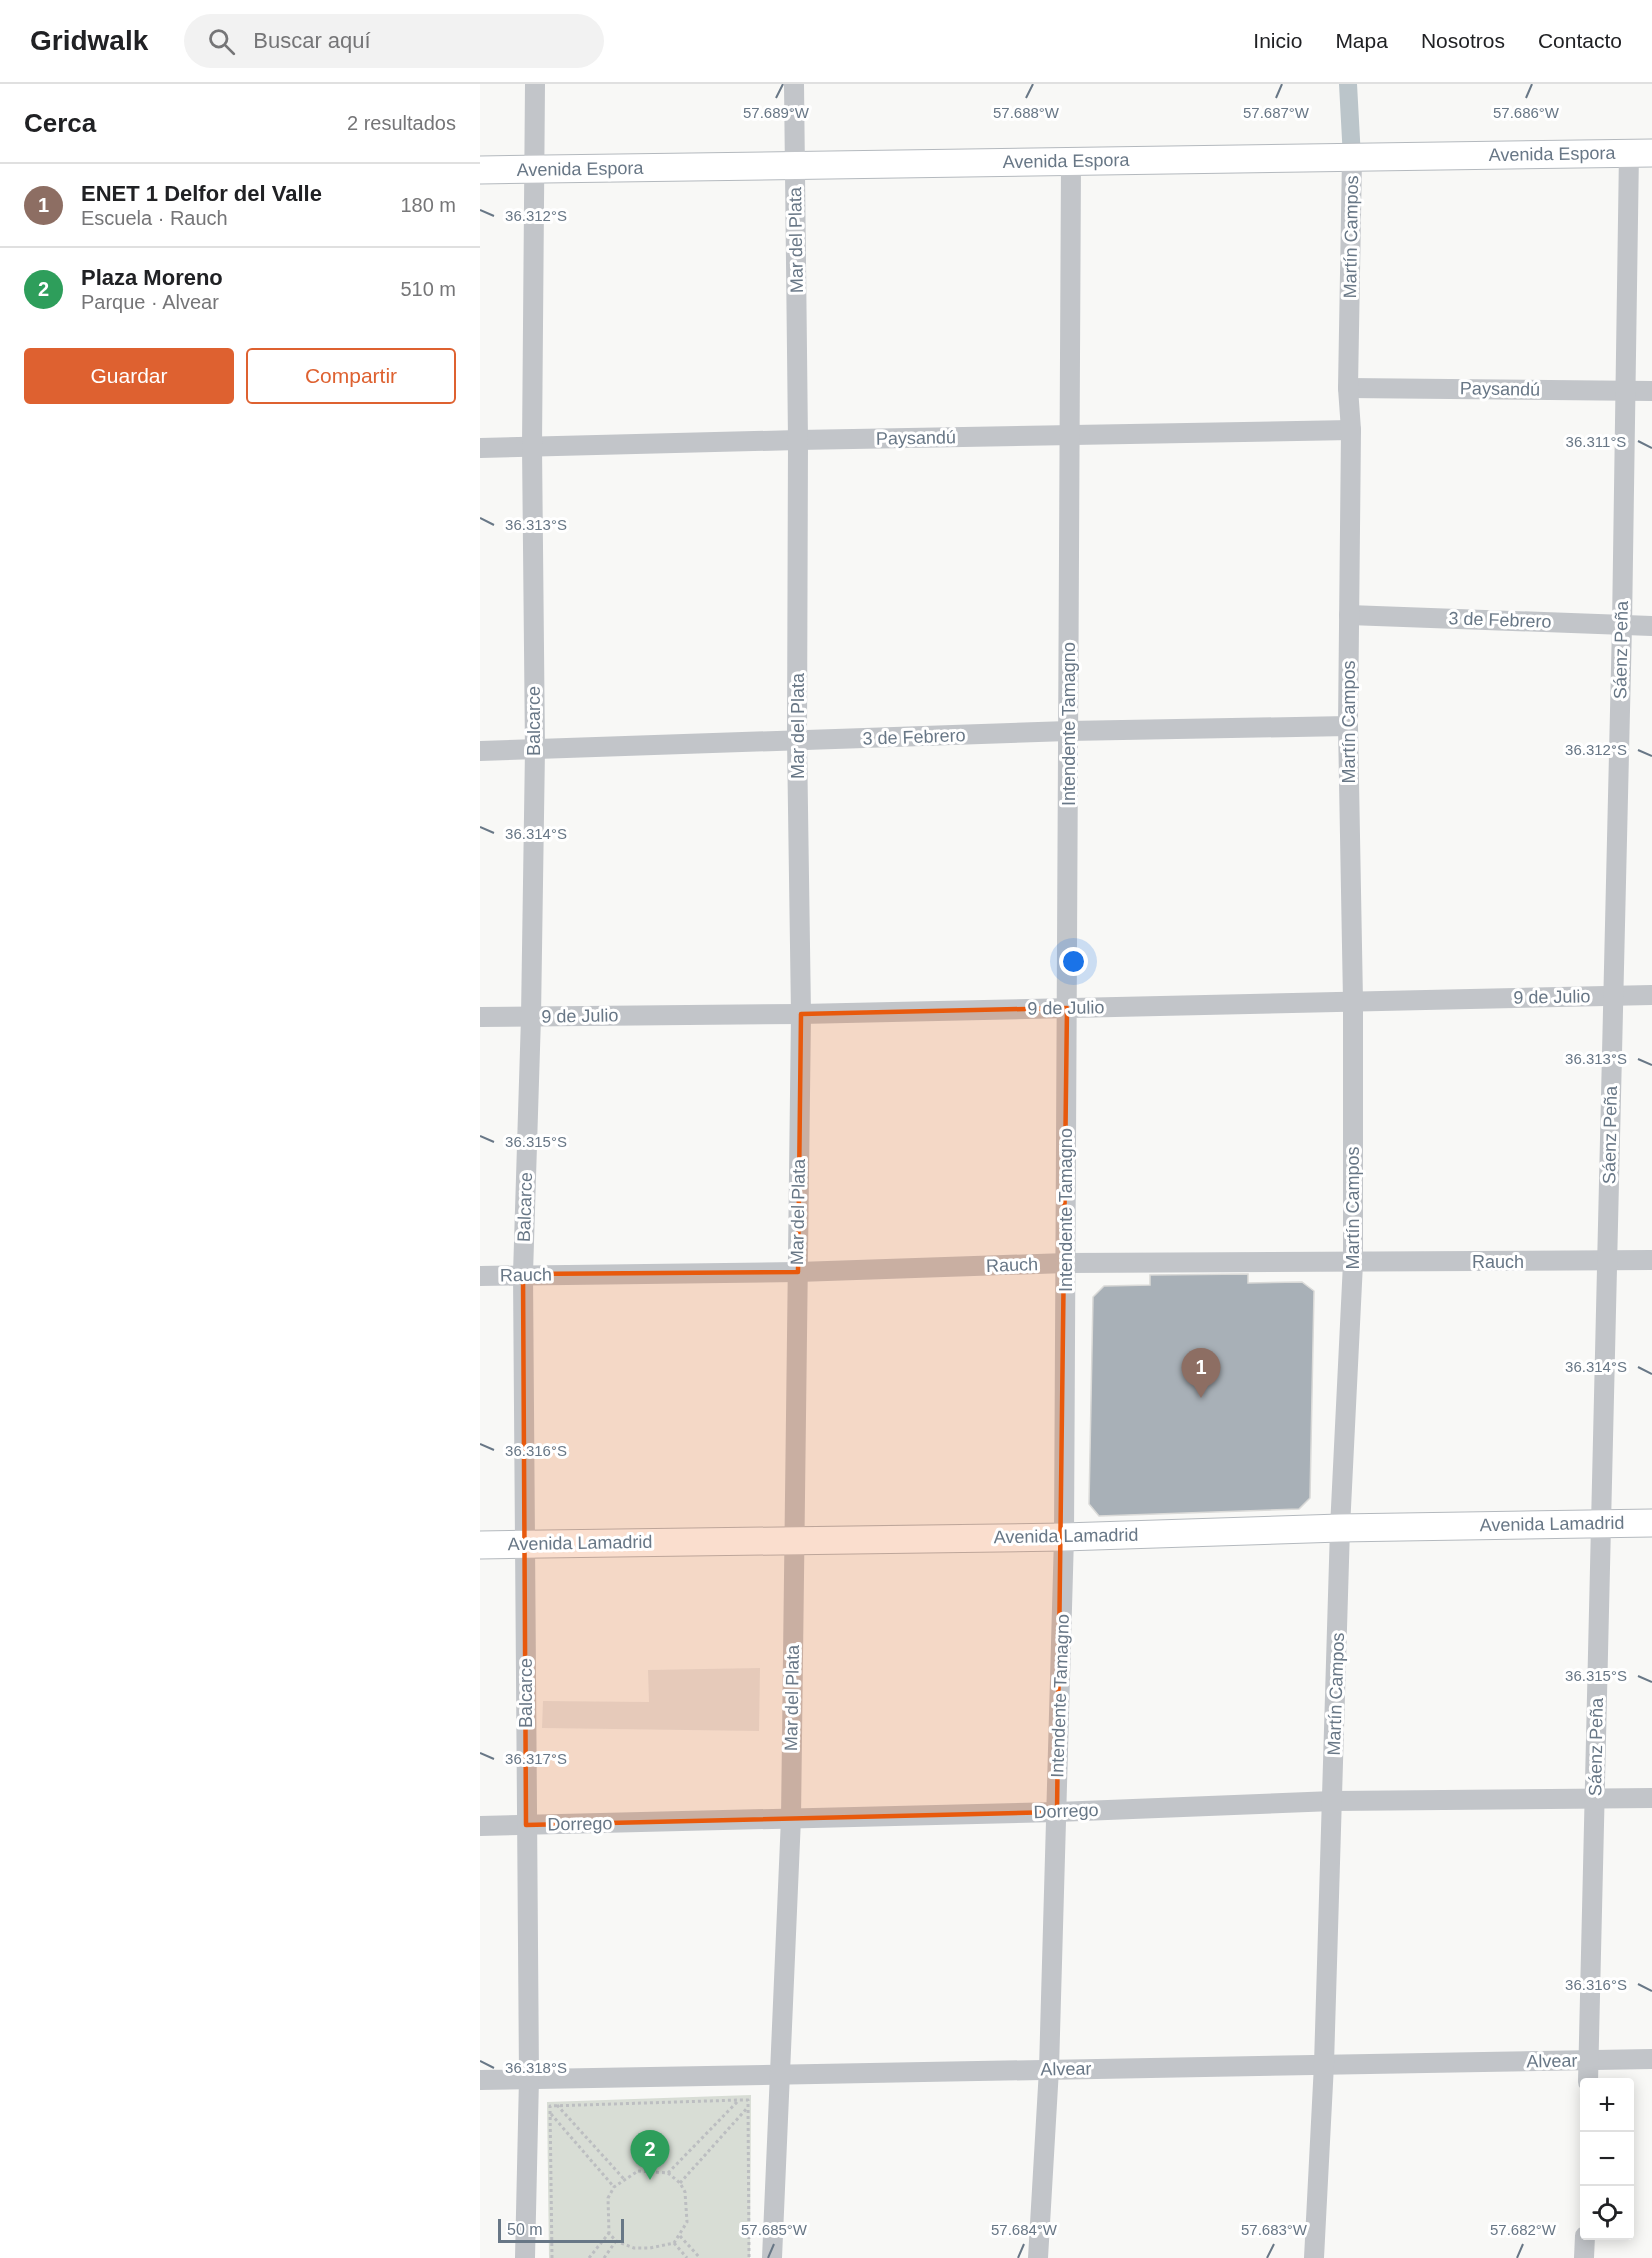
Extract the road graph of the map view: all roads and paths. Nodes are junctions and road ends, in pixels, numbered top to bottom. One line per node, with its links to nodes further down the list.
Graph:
1 (535, 84): 8 (street, Balcarce)
2 (794, 84): 6 (street, Mar del Plata)
3 (1640, 152): 4 (main road, Avenida Espora); 10 (street, Sáenz Peña)
4 (1352, 158): 5 (main road, Avenida Espora); 9 (street, Martín Campos)
5 (1071, 161): 6 (main road, Avenida Espora); 13 (street, Intendente Tamagno)
6 (795, 166): 8 (main road, Avenida Espora); 14 (street, Mar del Plata)
7 (480, 170): 8 (main road, Avenida Espora)
8 (534, 170): 15 (street, Balcarce)
9 (1348, 387): 10 (street, Paysandú); 12 (street, Martín Campos)
10 (1626, 390): 11 (street, Paysandú); 18 (street, Sáenz Peña)
11 (1652, 390)
12 (1351, 430): 13 (street, Paysandú); 17 (street, Martín Campos)
13 (1071, 436): 14 (street, Paysandú); 21 (street, Intendente Tamagno)
14 (798, 440): 15 (street, Paysandú); 22 (street, Mar del Plata)
15 (532, 446): 16 (street, Paysandú); 23 (street, Balcarce)
16 (480, 448)
17 (1349, 615): 18 (street, 3 de Febrero); 20 (street, Martín Campos)
18 (1622, 625): 19 (street, 3 de Febrero); 26 (street, Sáenz Peña)
19 (1652, 627)
20 (1348, 726): 21 (street, 3 de Febrero); 27 (street, Martín Campos)
21 (1068, 731): 22 (street, 3 de Febrero); 28 (street, Intendente Tamagno)
22 (797, 740): 23 (street, 3 de Febrero); 29 (street, Mar del Plata)
23 (535, 749): 24 (street, 3 de Febrero); 31 (street, Balcarce)
24 (480, 751)
25 (1652, 995): 26 (street, 9 de Julio)
26 (1613, 996): 27 (street, 9 de Julio); 33 (street, Sáenz Peña)
27 (1353, 1001): 28 (street, 9 de Julio); 35 (street, Martín Campos)
28 (1067, 1008): 29 (street, 9 de Julio); 34 (street, Intendente Tamagno)
29 (801, 1014): 31 (street, 9 de Julio); 36 (street, Mar del Plata)
30 (480, 1017): 31 (street, 9 de Julio)
31 (531, 1017): 37 (street, Balcarce)
32 (1652, 1260): 33 (street, Rauch)
33 (1607, 1261): 35 (street, Rauch); 39 (street, Sáenz Peña)
34 (1066, 1263): 35 (street, Rauch); 36 (street, Rauch); 42 (street, Intendente Tamagno)
35 (1353, 1263): 41 (street, Martín Campos)
36 (798, 1272): 37 (street, Rauch); 43 (street, Mar del Plata)
37 (523, 1274): 38 (street, Rauch); 44 (street, Balcarce)
38 (480, 1275)
39 (1602, 1523): 40 (main road, Avenida Lamadrid); 41 (main road, Avenida Lamadrid); 47 (street, Sáenz Peña)
40 (1652, 1523)
41 (1341, 1528): 42 (main road, Avenida Lamadrid); 48 (street, Martín Campos)
42 (1064, 1537): 43 (main road, Avenida Lamadrid); 49 (street, Intendente Tamagno)
43 (794, 1541): 44 (main road, Avenida Lamadrid); 50 (street, Mar del Plata)
44 (525, 1543): 45 (main road, Avenida Lamadrid); 51 (street, Balcarce)
45 (480, 1545)
46 (1652, 1798): 47 (street, Dorrego)
47 (1595, 1800): 48 (street, Dorrego); 53 (street, Sáenz Peña)
48 (1332, 1801): 49 (street, Dorrego); 55 (street, Martín Campos)
49 (1057, 1812): 50 (street, Dorrego); 56 (street, Intendente Tamagno)
50 (791, 1818): 51 (street, Dorrego); 57 (street, Mar del Plata)
51 (526, 1825): 52 (street, Dorrego); 58 (street, Balcarce)
52 (480, 1826)
53 (1589, 2060): 54 (street, Alvear); 55 (street, Alvear); 59 (street, Sáenz Peña)
54 (1652, 2060)
55 (1324, 2064): 56 (street, Alvear); 83 (street, Martín Campos)
56 (1049, 2069): 57 (street, Alvear); 82 (street, Intendente Tamagno)
57 (779, 2074): 58 (street, Alvear); 81 (street, Mar del Plata)
58 (529, 2078): 60 (street, Alvear); 74 (street, Balcarce)
59 (1588, 2078)
60 (480, 2080)
61 (739, 2100): 62 (path); 63 (path); 65 (path)
62 (557, 2105): 64 (path); 66 (path)
63 (748, 2107): 67 (path); 80 (path)
64 (550, 2114): 68 (path); 75 (path)
65 (668, 2173): 66 (path); 67 (path)
66 (625, 2180): 68 (path)
67 (680, 2183): 70 (path)
68 (614, 2187): 69 (path)
69 (609, 2233): 72 (path); 76 (path)
70 (680, 2236): 73 (path); 79 (path)
71 (1585, 2240): 84 (street)
72 (616, 2241): 73 (path); 77 (path)
73 (674, 2243): 78 (path)
74 (525, 2258)
75 (552, 2258)
76 (589, 2258)
77 (604, 2258)
78 (687, 2258)
79 (700, 2258)
80 (749, 2258)
81 (772, 2258)
82 (1038, 2258)
83 (1314, 2258)
84 (1584, 2258)

